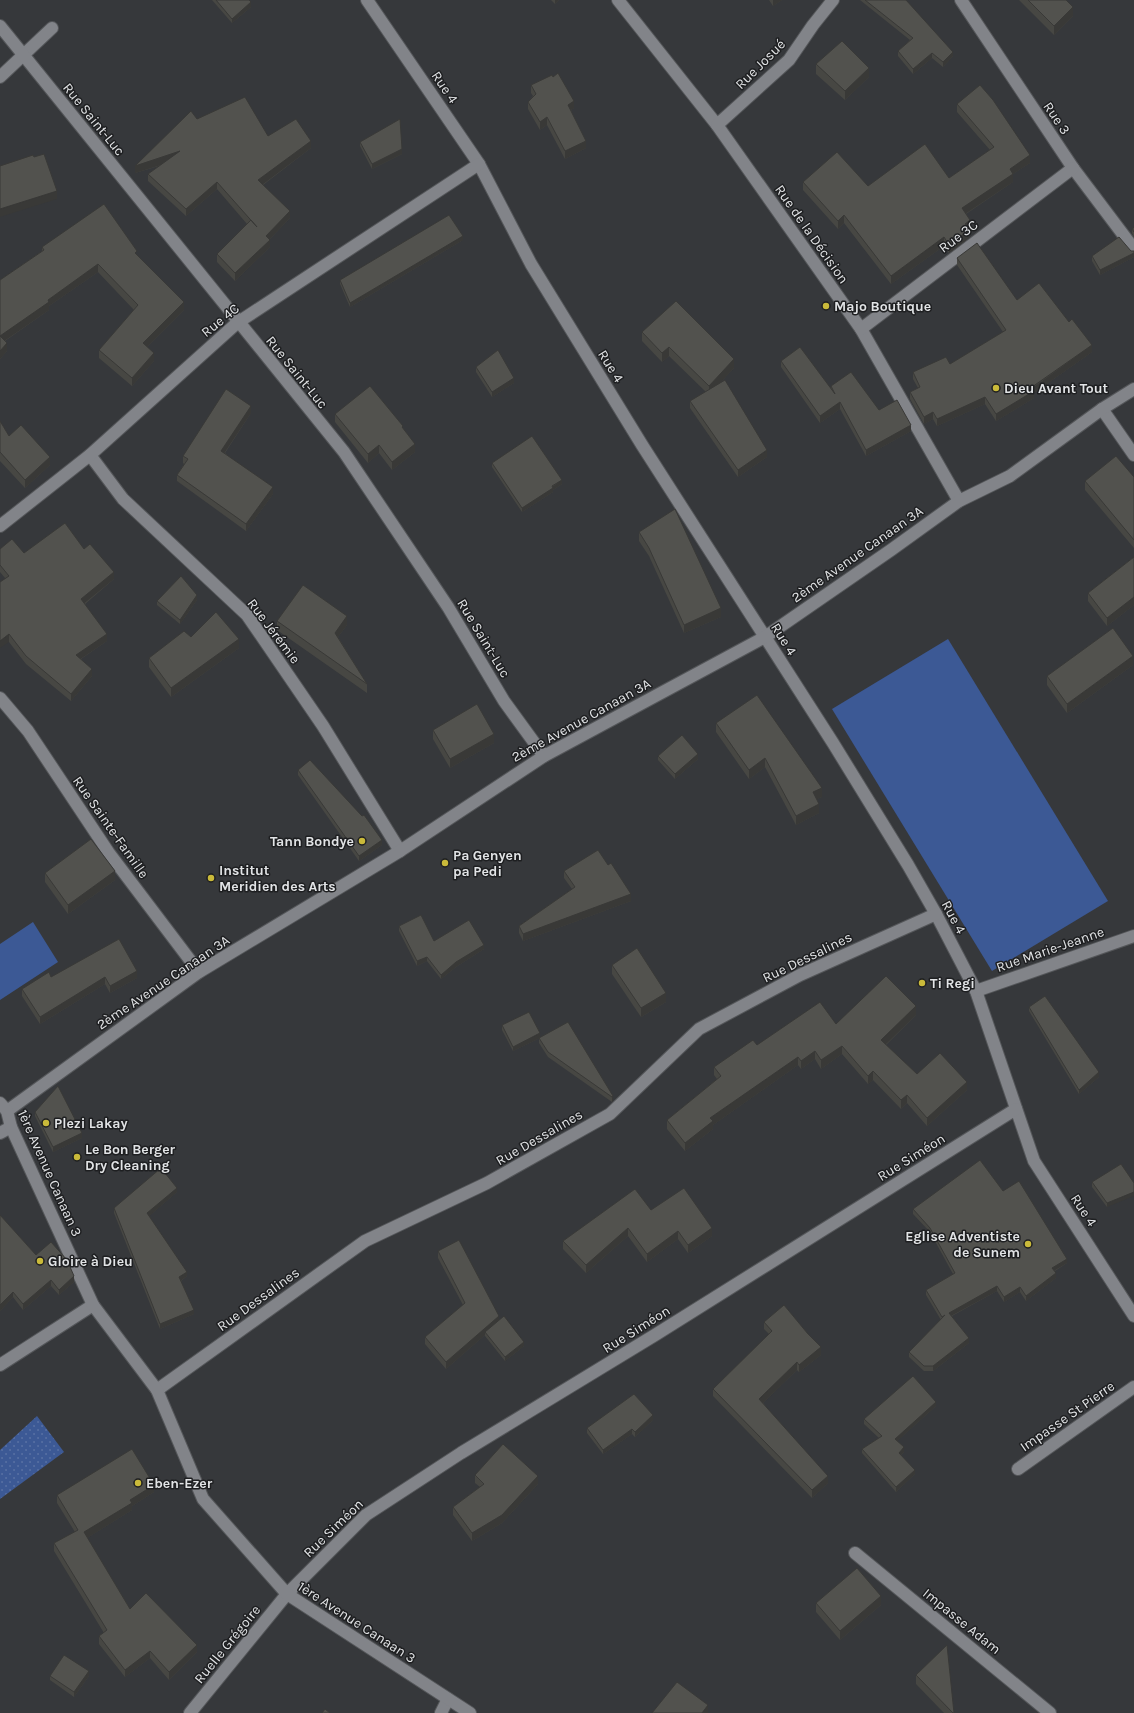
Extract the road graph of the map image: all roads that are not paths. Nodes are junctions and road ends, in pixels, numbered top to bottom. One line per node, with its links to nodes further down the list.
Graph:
1 (367, 0): 10 (street, Rue 4)
2 (618, 0): 9 (street, Rue de la Décision)
3 (833, 0): 9 (street, Rue Josué)
4 (961, 0): 11 (street, Rue 3)
5 (0, 26): 7 (street, Rue Saint-Luc)
6 (52, 28): 7 (street)
7 (24, 56): 8 (street); 13 (street, Rue Saint-Luc)
8 (0, 77)
9 (717, 125): 14 (street, Rue de la Décision)
10 (479, 164): 13 (street, Rue 4C); 21 (street, Rue 4)
11 (1073, 168): 12 (street, Rue 3); 14 (street, Rue 3C)
12 (1134, 249)
13 (237, 323): 18 (street, Rue 4C); 23 (street, Rue Saint-Luc)
14 (861, 329): 19 (street, Rue de la Décision)
15 (1134, 389): 16 (street, 2ème Avenue Canaan 3A)
16 (1102, 409): 17 (street); 19 (street, 2ème Avenue Canaan 3A)
17 (1134, 455)
18 (90, 456): 20 (street, Rue 4C); 24 (street, Rue Jérémie)
19 (959, 501): 21 (street, 2ème Avenue Canaan 3A)
20 (0, 526)
21 (765, 637): 23 (street, 2ème Avenue Canaan 3A); 25 (street, Rue 4)
22 (0, 698): 27 (street, Rue Sainte-Famille)
23 (544, 756): 24 (street, 2ème Avenue Canaan 3A)
24 (400, 851): 27 (street, 2ème Avenue Canaan 3A)
25 (936, 914): 28 (street, Rue 4); 37 (street, Rue Dessalines)
26 (1134, 936): 28 (street, Rue Marie-Jeanne)
27 (199, 972): 29 (street, 2ème Avenue Canaan 3A)
28 (976, 992): 30 (street, Rue 4)
29 (3, 1107): 31 (street, 1ère Avenue Canaan 3)
30 (1016, 1109): 34 (street, Rue 4); 40 (street, Rue Siméon)
31 (11, 1127): 32 (street); 33 (street, 1ère Avenue Canaan 3)
32 (0, 1133)
33 (93, 1305): 35 (street); 37 (street, 1ère Avenue Canaan 3)
34 (1134, 1316)
35 (0, 1365)
36 (1134, 1387): 38 (street, Impasse St Pierre)
37 (157, 1390): 40 (street, 1ère Avenue Canaan 3)
38 (1018, 1469)
39 (855, 1553): 45 (street, Impasse Adam)
40 (287, 1594): 41 (street, 1ère Avenue Canaan 3); 42 (street, Ruelle Grégoire)
41 (448, 1699): 43 (street); 44 (street, 1ère Avenue Canaan 3)
42 (190, 1713)
43 (441, 1713)
44 (470, 1713)
45 (1050, 1713)

